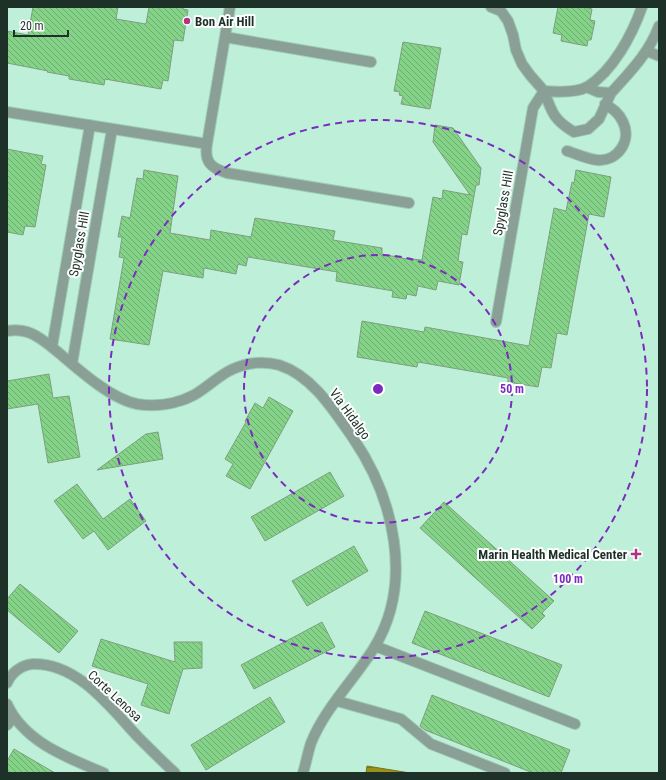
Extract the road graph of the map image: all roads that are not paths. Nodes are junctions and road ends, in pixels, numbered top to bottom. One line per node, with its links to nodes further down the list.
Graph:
1 (230, 7): 5 (street)
2 (491, 7): 10 (street)
3 (642, 7): 9 (street)
4 (659, 26): 6 (street)
5 (225, 37): 8 (street); 16 (street)
6 (647, 51): 7 (street); 11 (street)
7 (659, 56)
8 (371, 62)
9 (586, 87): 10 (street); 11 (street)
10 (544, 91): 12 (street); 19 (street, Spyglass Hill)
11 (611, 93): 12 (street)
12 (605, 104): 17 (street)
13 (7, 112): 14 (street)
14 (90, 125): 15 (street); 21 (street, Spyglass Hill)
15 (112, 129): 16 (street); 22 (street, Spyglass Hill)
16 (207, 144): 18 (street)
17 (567, 151)
18 (409, 203)
19 (496, 322)
20 (7, 330): 21 (street, Via Hidalgo)
21 (52, 347): 22 (street, Via Hidalgo)
22 (72, 364): 23 (street, Via Hidalgo)
23 (375, 646): 25 (street, Via Hidalgo); 28 (street)
24 (7, 683): 31 (street, Corte Lenosa)
25 (337, 701): 32 (street, Via Hidalgo); 33 (street)
26 (7, 704): 27 (street)
27 (14, 717): 29 (street); 30 (street)
28 (575, 724)
29 (7, 725)
30 (104, 773)
31 (175, 773)
32 (303, 773)
33 (505, 773)

